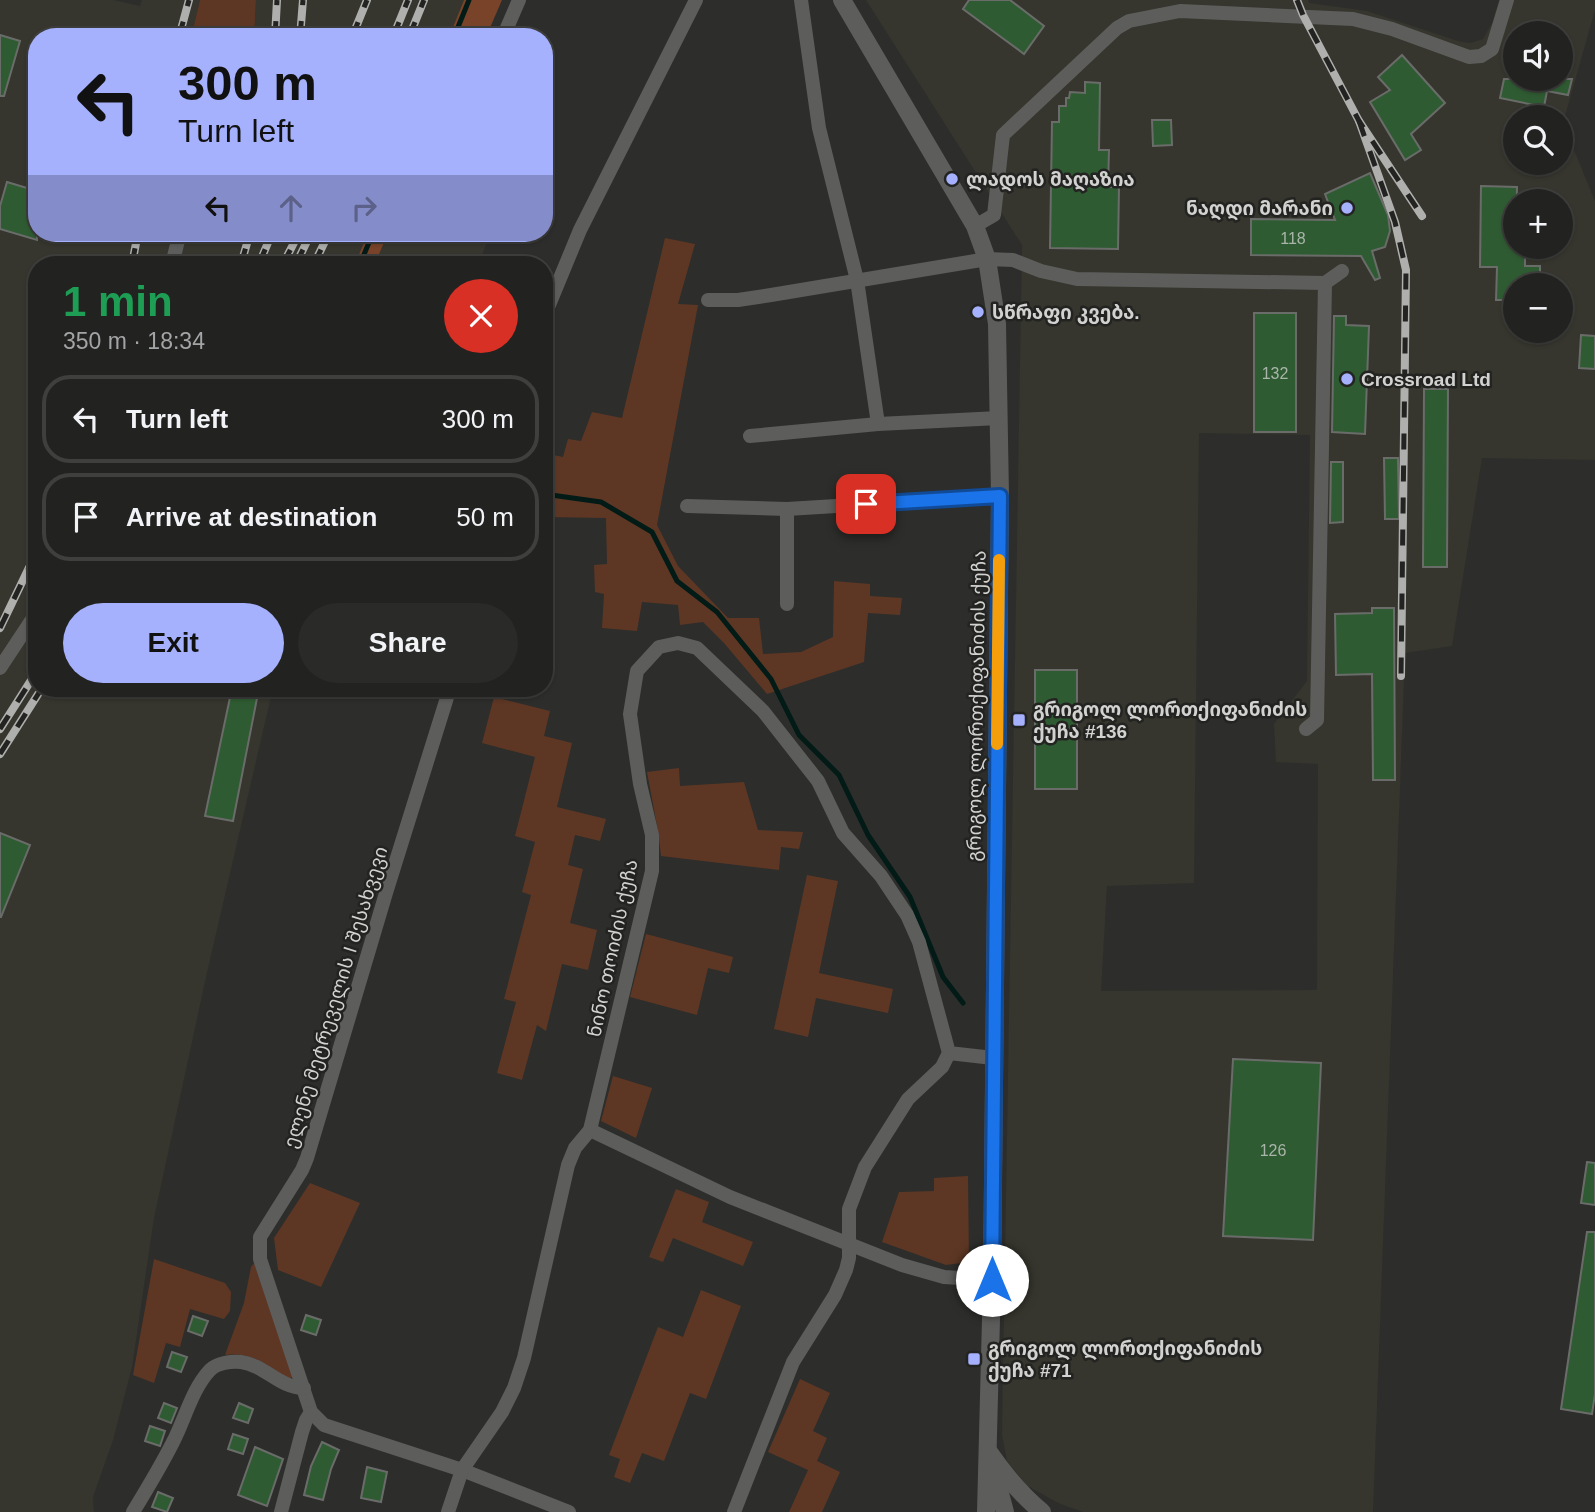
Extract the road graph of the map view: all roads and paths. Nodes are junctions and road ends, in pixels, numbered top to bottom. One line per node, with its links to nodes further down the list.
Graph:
1 (519, 0): 6 (street)
2 (696, 0): 12 (street)
3 (801, 0): 10 (street)
4 (842, 0): 7 (street, გრიგოლ ლორთქიფანიძის ქუჩა)
5 (1507, 0): 7 (street)
6 (507, 28)
7 (975, 226): 8 (street, გრიგოლ ლორთქიფანიძის ქუჩა)
8 (986, 260): 10 (street); 11 (street); 14 (street, გრიგოლ ლორთქიფანიძის ქუჩა)
9 (1342, 271): 11 (street)
10 (857, 280): 13 (street); 15 (street)
11 (1325, 283): 24 (street)
12 (553, 295)
13 (708, 300)
14 (999, 418): 15 (street); 17 (street, გრიგოლ ლორთქიფანიძის ქუჩა)
15 (878, 424): 16 (street)
16 (750, 436)
17 (1000, 496): 19 (street); 26 (street, გრიგოლ ლორთქიფანიძის ქუჩა)
18 (687, 506): 19 (street)
19 (786, 509): 20 (street)
20 (787, 604)
21 (28, 626): 22 (street)
22 (0, 668)
23 (447, 697): 30 (street, ელენე მეტრეველის I შესახვევი)
24 (1306, 729)
25 (949, 1053): 26 (street); 27 (street, ნინო თოიძის ქუჩა); 28 (street)
26 (993, 1058): 29 (street, გრიგოლ ლორთქიფანიძის ქუჩა)
27 (590, 1130): 28 (street); 33 (street, ნინო თოიძის ქუჩა)
28 (849, 1244): 29 (street); 38 (street)
29 (992, 1280): 32 (street, გრიგოლ ლორთქიფანიძის ქუჩა)
30 (304, 1388): 31 (street, ელენე მეტრეველის I შესახვევი); 34 (street)
31 (312, 1412): 33 (street); 35 (street)
32 (988, 1451): 39 (street, გრიგოლ ლორთქიფანიძის ქუჩა); 40 (street, გრიგოლ ლორთქიფანიძის ქუჩა); 41 (street)
33 (462, 1470): 36 (street, ნინო თოიძის ქუჩა); 37 (street)
34 (133, 1512)
35 (281, 1512)
36 (448, 1512)
37 (569, 1512)
38 (734, 1512)
39 (986, 1512)
40 (1005, 1512)
41 (1042, 1512)

